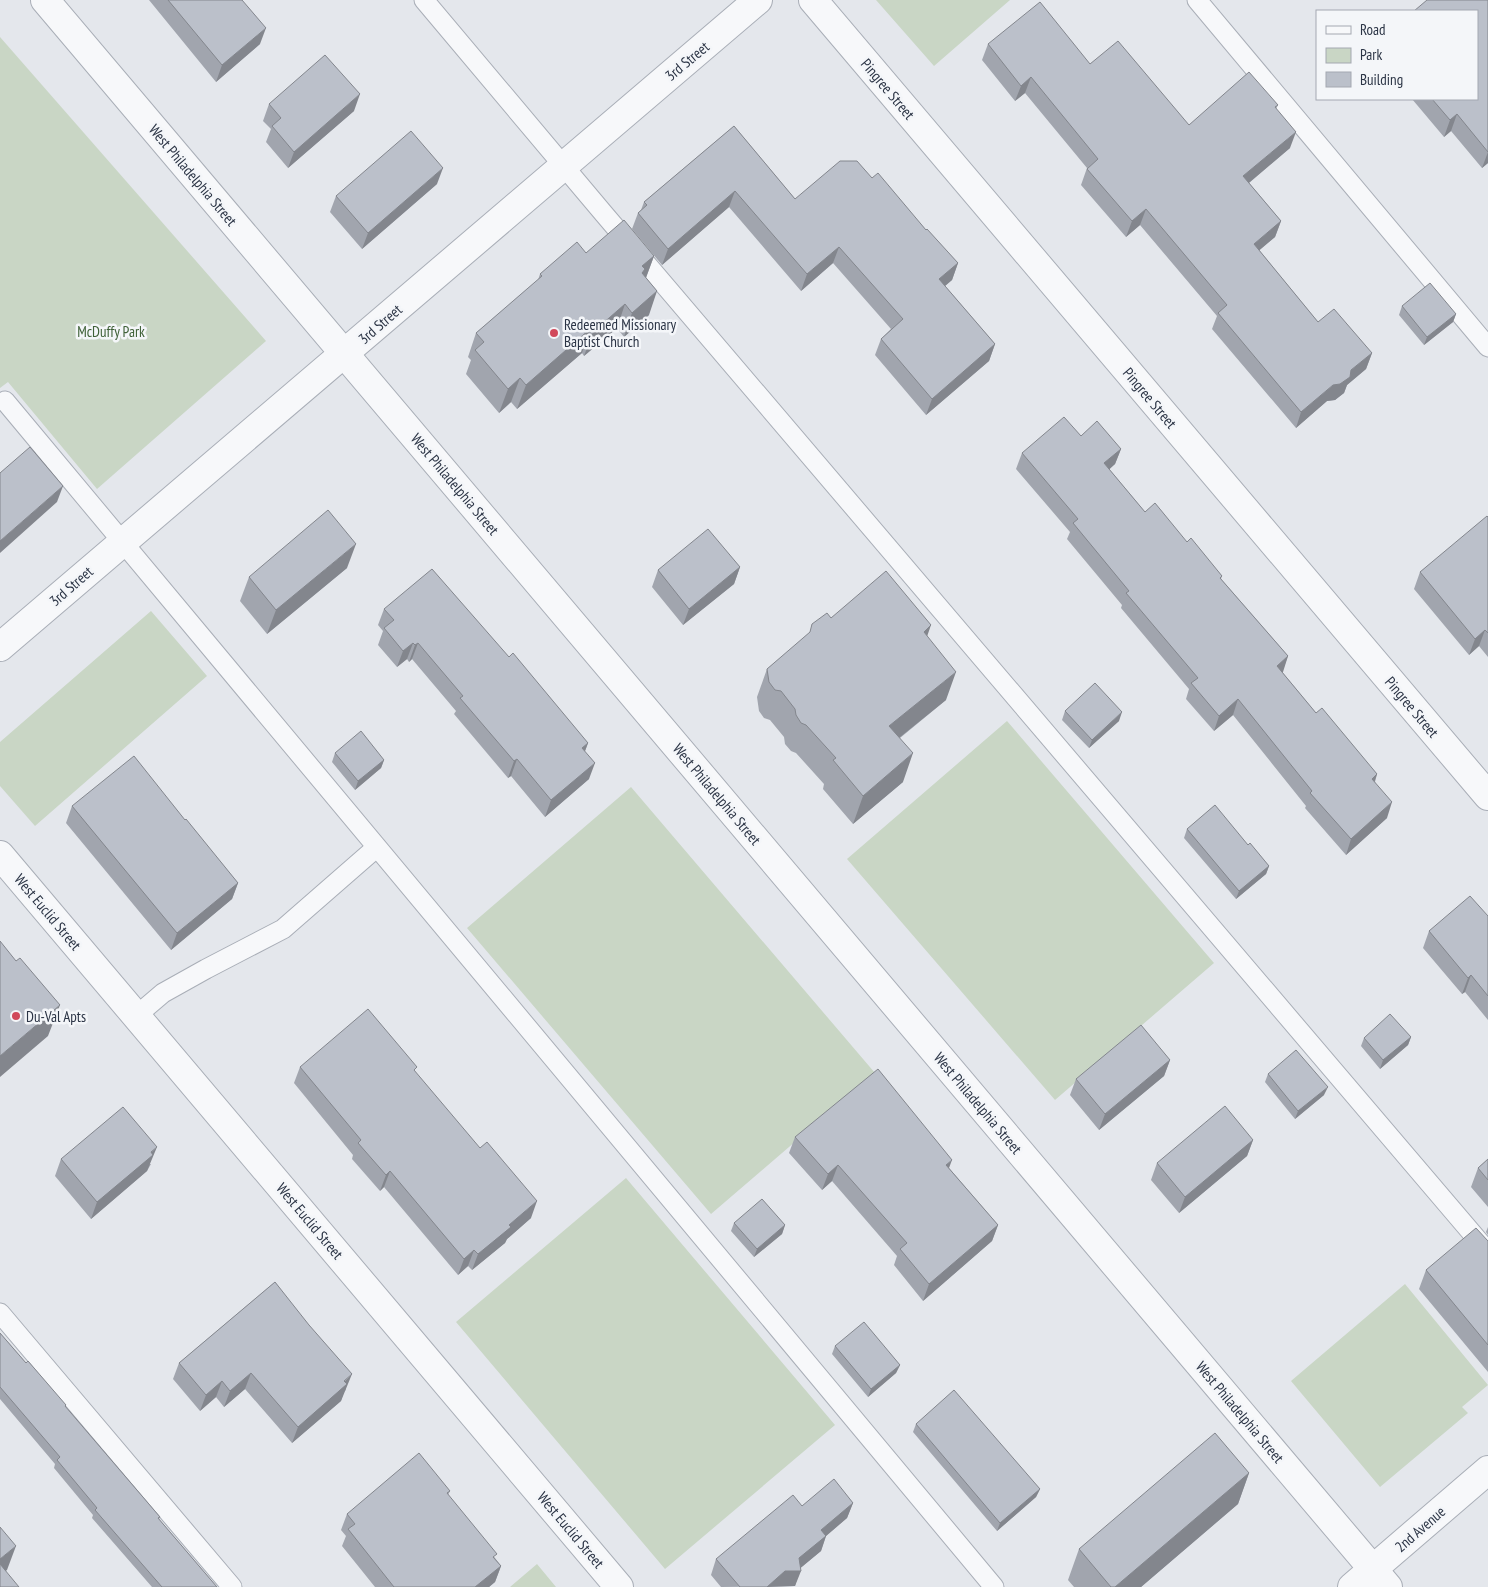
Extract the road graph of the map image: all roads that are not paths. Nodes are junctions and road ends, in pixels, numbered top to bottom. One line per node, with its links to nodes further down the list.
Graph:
1 (45, 0): 8 (street, West Philadelphia Street)
2 (424, 0): 6 (lane)
3 (758, 0): 6 (street, 3rd Street)
4 (813, 0): 12 (street, Pingree Street)
5 (1197, 0): 7 (lane)
6 (564, 165): 8 (street, 3rd Street); 16 (lane)
7 (1488, 347)
8 (344, 354): 10 (street, 3rd Street); 19 (street, West Philadelphia Street)
9 (5, 401): 10 (lane)
10 (122, 542): 11 (street, 3rd Street); 13 (lane)
11 (0, 647)
12 (1488, 796)
13 (377, 847): 15 (lane); 22 (lane)
14 (0, 855): 15 (street, West Euclid Street)
15 (136, 1016): 21 (street, West Euclid Street)
16 (1488, 1252)
17 (0, 1313): 20 (lane)
18 (1488, 1470): 19 (street, 2nd Avenue)
19 (1381, 1578): 23 (street, 2nd Avenue)
20 (232, 1587)
21 (619, 1587)
22 (994, 1587)
23 (1352, 1587)

